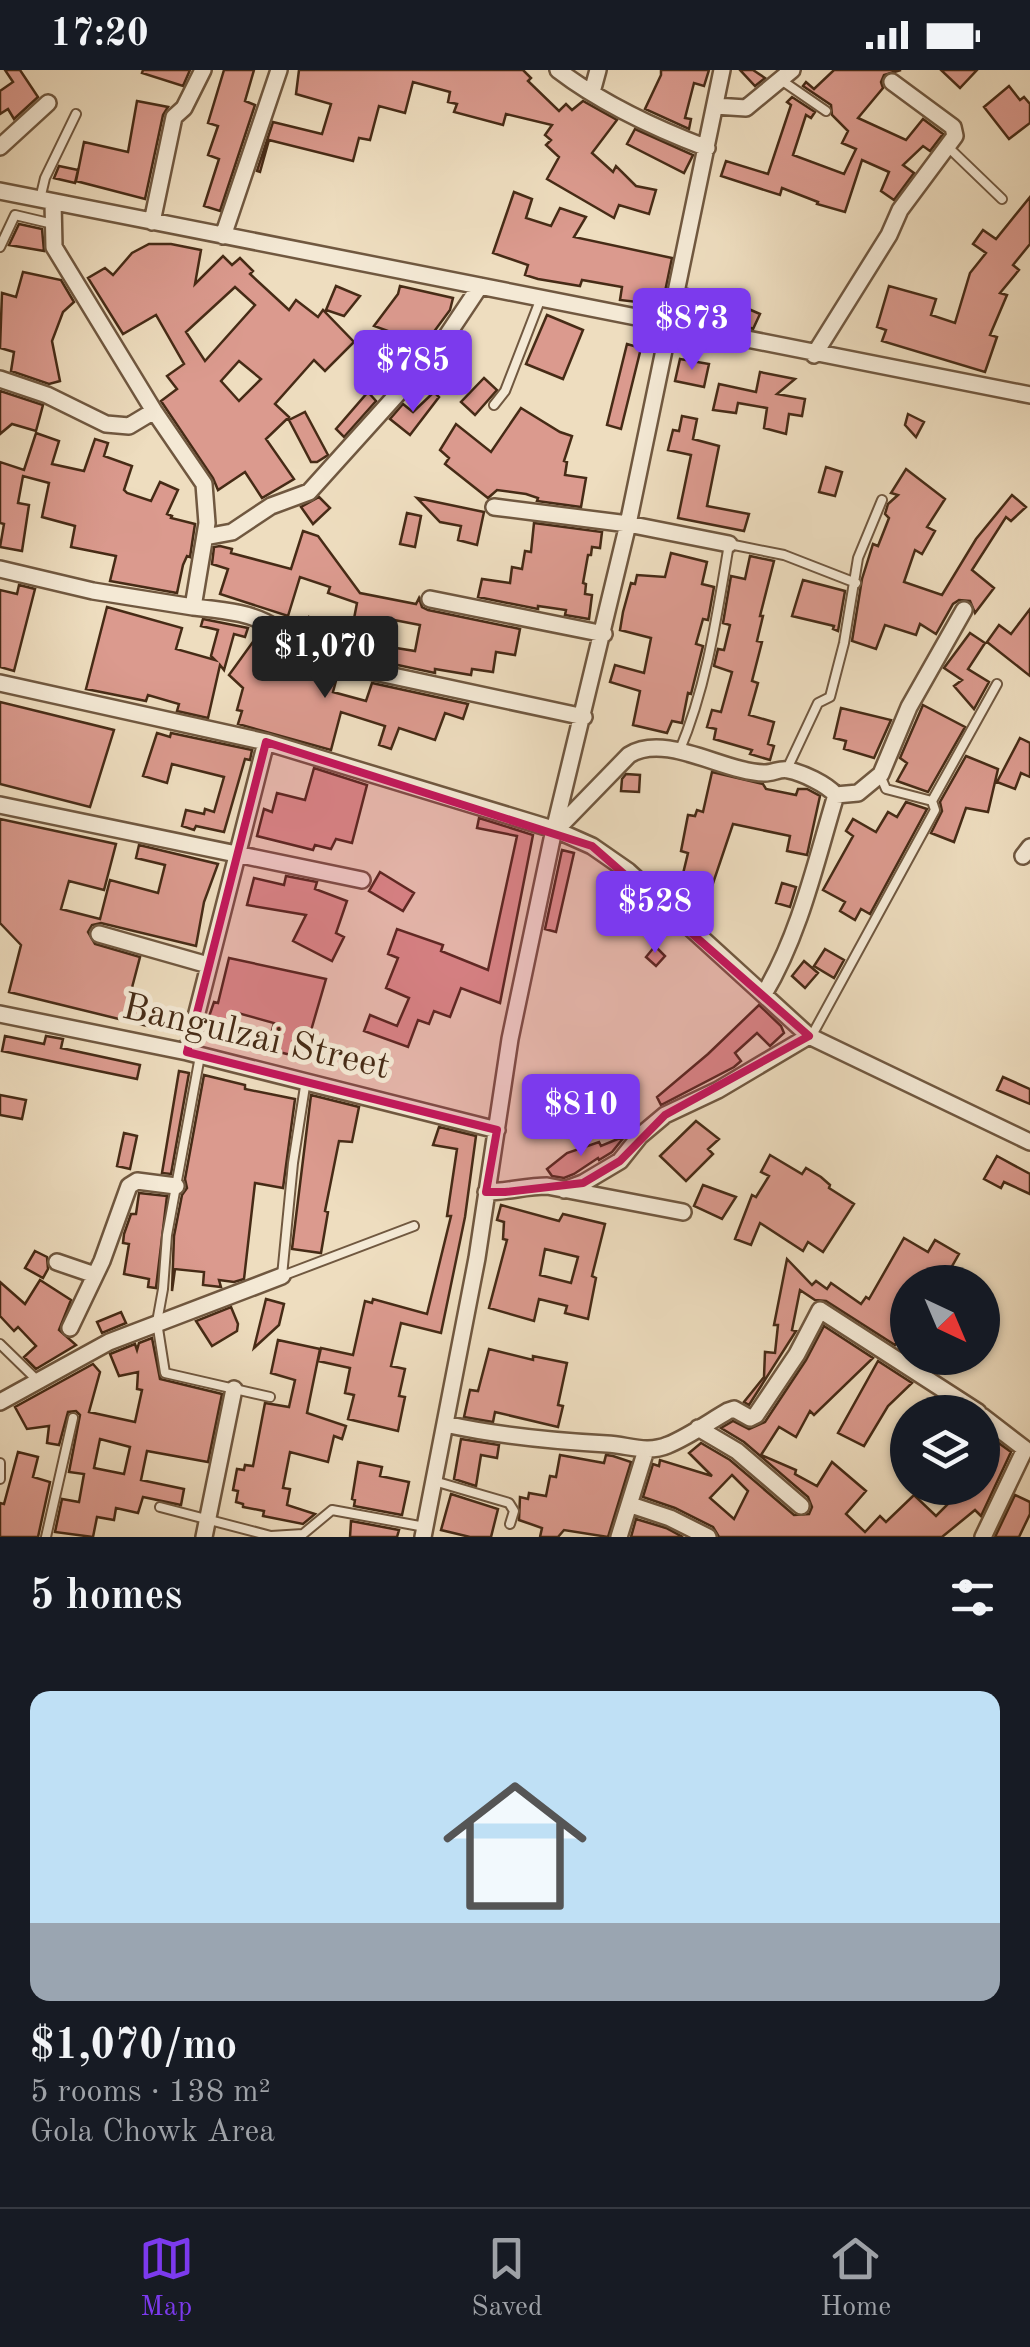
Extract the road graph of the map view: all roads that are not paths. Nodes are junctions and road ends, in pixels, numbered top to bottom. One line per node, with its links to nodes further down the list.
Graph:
1 (203, 70): 19 (street)
2 (279, 70): 21 (street)
3 (558, 70): 8 (street)
4 (598, 70): 8 (street)
5 (722, 70): 10 (street)
6 (786, 75): 10 (street); 11 (lane)
7 (892, 82): 14 (street)
8 (592, 92): 15 (street)
9 (48, 103): 13 (street)
10 (716, 106): 15 (street)
11 (826, 111)
12 (76, 114): 18 (lane)
13 (0, 147)
14 (948, 147): 17 (lane); 26 (street)
15 (707, 148): 25 (street)
16 (0, 191): 18 (street)
17 (1002, 199)
18 (46, 200): 19 (street); 20 (street)
19 (152, 222): 21 (street)
20 (53, 224): 22 (lane); 30 (street)
21 (223, 236): 23 (street)
22 (0, 247)
23 (480, 286): 24 (street); 34 (street)
24 (541, 298): 25 (street); 29 (lane)
25 (667, 326): 26 (street); 33 (street)
26 (814, 355): 28 (street)
27 (0, 379): 30 (street)
28 (1030, 395)
29 (494, 405)
30 (154, 411): 34 (street)
31 (882, 500): 37 (lane)
32 (494, 507): 33 (street)
33 (628, 524): 35 (street); 41 (street)
34 (206, 538): 39 (street)
35 (729, 544): 37 (lane); 46 (lane)
36 (0, 569): 39 (street)
37 (856, 583): 47 (lane)
38 (430, 599): 41 (street)
39 (193, 607): 44 (street)
40 (964, 610): 48 (street)
41 (604, 634): 44 (street)
42 (0, 683): 45 (street)
43 (997, 684): 50 (lane)
44 (584, 716): 52 (street)
45 (266, 742): 52 (street); 53 (street)
46 (678, 752): 47 (street); 52 (street)
47 (787, 769): 49 (street)
48 (880, 774): 49 (street); 50 (lane)
49 (836, 794): 57 (street)
50 (932, 800): 59 (lane)
51 (0, 805): 53 (street)
52 (554, 835): 57 (street); 62 (street)
53 (236, 852): 54 (street); 56 (street)
54 (362, 880)
55 (100, 934): 56 (street)
56 (208, 966): 60 (street)
57 (764, 994): 59 (street)
58 (0, 1014): 60 (street, Bangulzai Street)
59 (810, 1037): 63 (street); 65 (street)
60 (193, 1054): 61 (street, Bangulzai Street); 64 (lane)
61 (306, 1080): 62 (street, Bangulzai Street); 71 (lane)
62 (497, 1130): 66 (street)
63 (1030, 1142)
64 (176, 1186): 70 (street); 72 (lane)
65 (564, 1190): 66 (street); 67 (street)
66 (486, 1192): 81 (street)
67 (683, 1212)
68 (414, 1226): 71 (lane)
69 (57, 1262): 70 (street)
70 (95, 1275): 73 (street)
71 (282, 1276): 72 (street)
72 (156, 1322): 75 (street); 76 (lane)
73 (70, 1328)
74 (0, 1344): 75 (lane)
75 (38, 1381): 79 (street)
76 (234, 1388): 78 (lane); 93 (street)
77 (951, 1395): 82 (street)
78 (270, 1396)
79 (0, 1402)
80 (72, 1418): 96 (lane)
81 (445, 1424): 84 (street); 87 (street)
82 (698, 1428): 84 (street); 91 (street)
83 (1000, 1429): 88 (street)
84 (646, 1450): 89 (street)
85 (0, 1463): 86 (lane)
86 (0, 1479)
87 (434, 1481): 94 (lane); 95 (street)
88 (1000, 1502)
89 (632, 1505): 98 (street); 99 (street)
90 (999, 1505): 100 (street)
91 (800, 1506)
92 (160, 1508): 93 (lane)
93 (208, 1518): 95 (lane); 97 (street)
94 (510, 1524)
95 (424, 1532)
96 (46, 1537)
97 (204, 1537)
98 (619, 1537)
99 (708, 1537)
100 (983, 1537)

